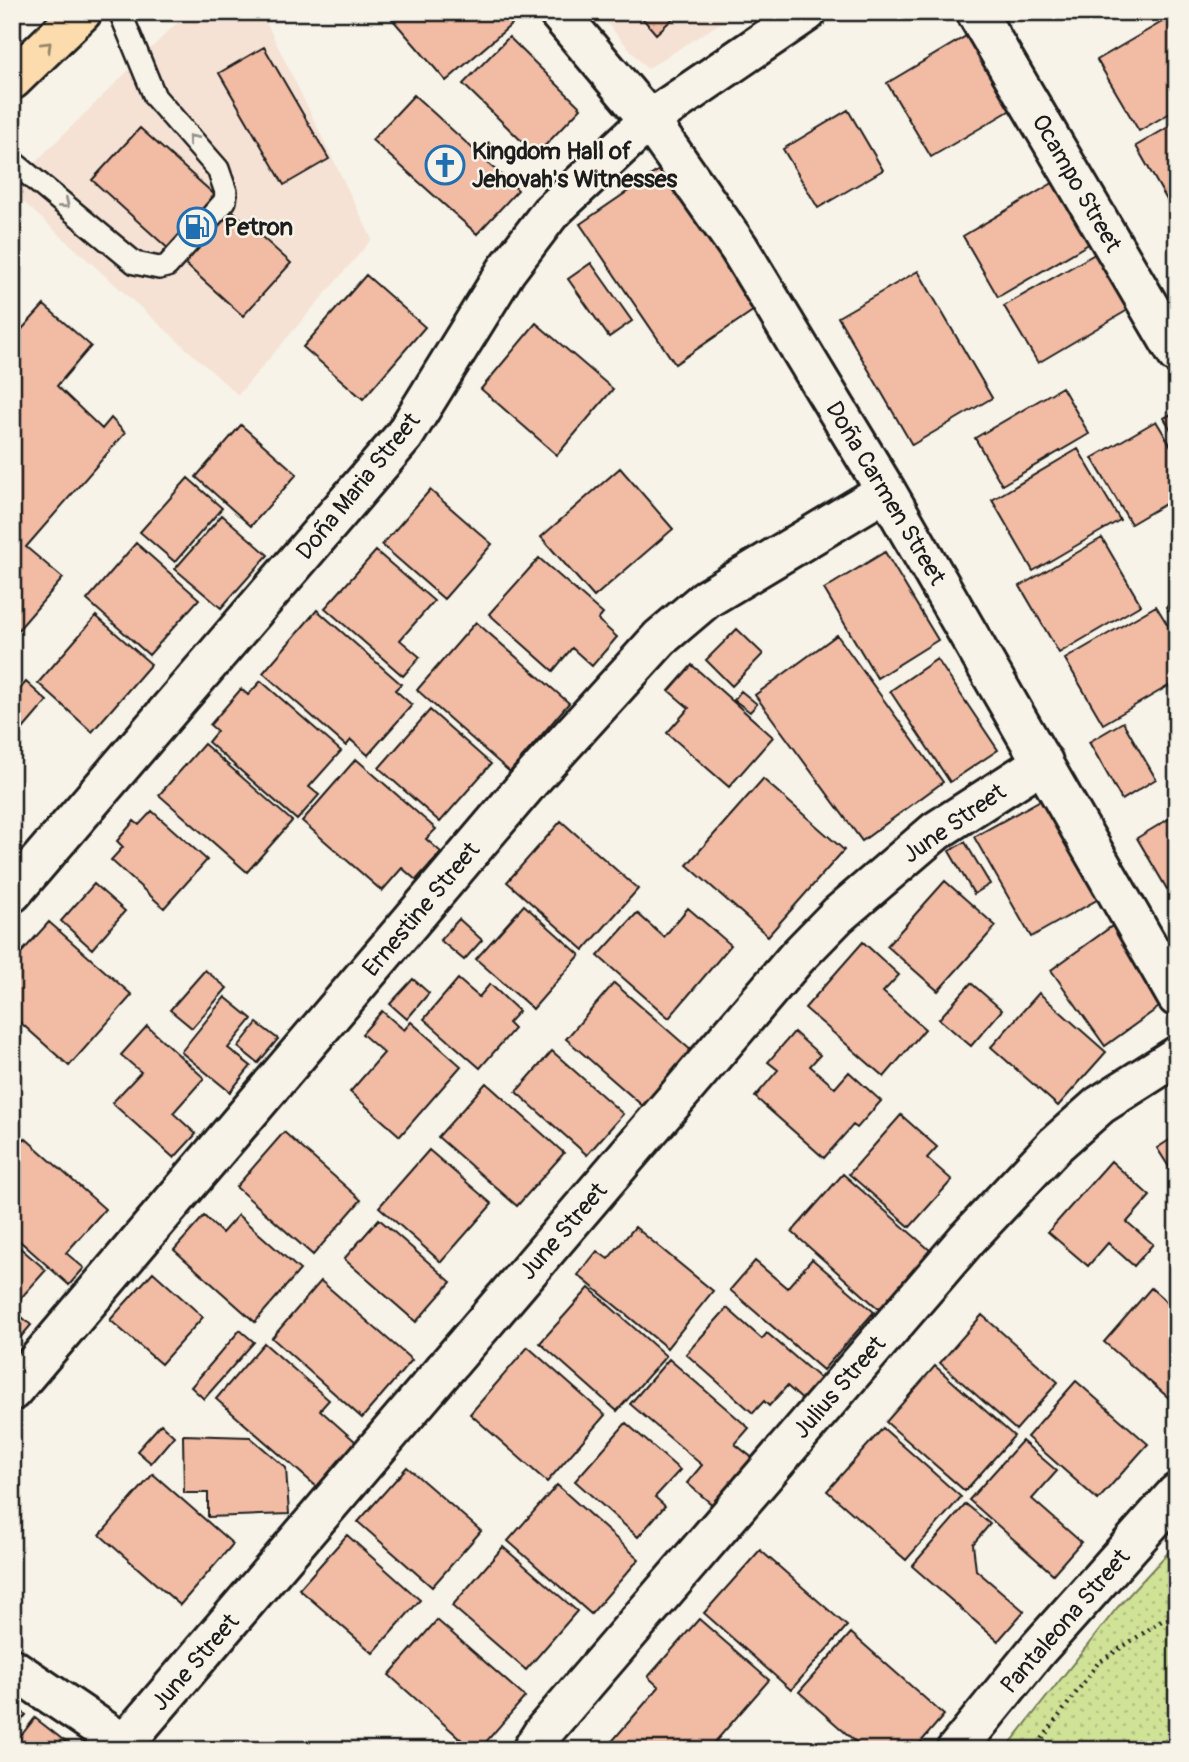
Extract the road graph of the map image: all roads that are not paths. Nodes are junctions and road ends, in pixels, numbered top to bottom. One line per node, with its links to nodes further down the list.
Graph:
1 (82, 12): 6 (main road, one-way to 1)
2 (120, 12): 8 (lane, one-way to 2)
3 (558, 12): 7 (street, Doña Carmen Street)
4 (807, 12): 7 (street, Doña Maria Street)
5 (976, 12): 9 (street, Ocampo Street)
6 (12, 80)
7 (649, 120): 10 (street, Doña Carmen Street); 12 (street, Doña Maria Street)
8 (12, 161)
9 (1177, 354)
10 (886, 491): 11 (street, Doña Carmen Street); 15 (street, Ernestine Street)
11 (1043, 762): 13 (street, Doña Carmen Street); 18 (street, June Street)
12 (12, 894)
13 (1177, 998)
14 (1177, 1056): 19 (street, Julius Street)
15 (12, 1391)
16 (1177, 1493): 20 (street, Pantaleona Street)
17 (12, 1668): 18 (street)
18 (129, 1747)
19 (532, 1750)
20 (956, 1750)

